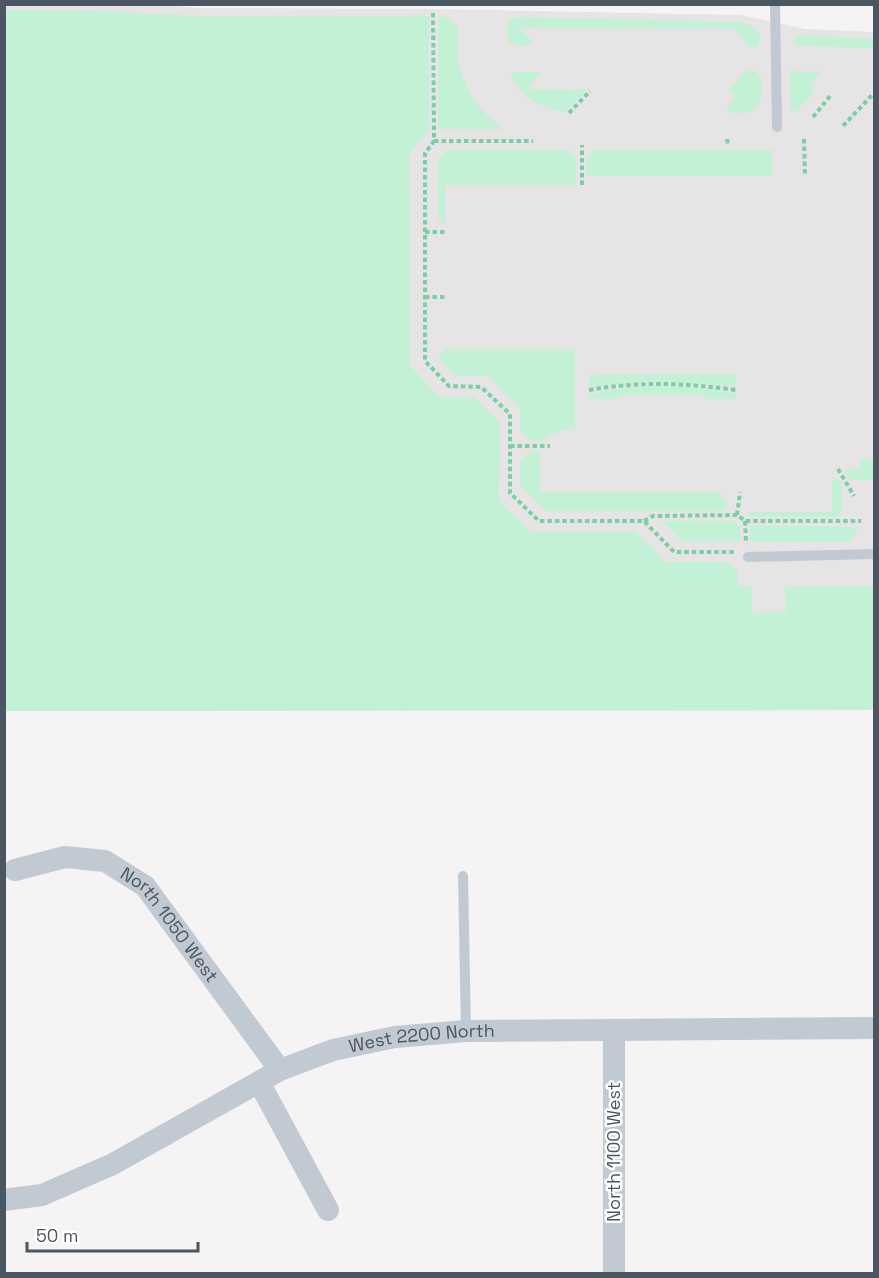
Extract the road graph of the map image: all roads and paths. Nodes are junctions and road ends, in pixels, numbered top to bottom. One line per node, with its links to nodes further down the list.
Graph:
1 (775, 4): 9 (lane)
2 (433, 12): 12 (path)
3 (590, 91): 6 (path)
4 (831, 95): 7 (path)
5 (872, 95): 8 (path)
6 (569, 113)
7 (813, 117)
8 (843, 126)
9 (777, 127)
10 (727, 139): 15 (path)
11 (804, 139): 16 (path)
12 (434, 141): 13 (path); 18 (path)
13 (533, 141)
14 (582, 145): 17 (path)
15 (728, 145)
16 (805, 176)
17 (582, 185)
18 (425, 232): 19 (path); 20 (path)
19 (445, 232)
20 (425, 297): 21 (path); 24 (path)
21 (445, 297)
22 (589, 390): 23 (path)
23 (736, 390)
24 (510, 446): 25 (path); 30 (path)
25 (550, 446)
26 (838, 468): 28 (path)
27 (740, 492): 29 (path)
28 (854, 496)
29 (737, 515): 30 (path); 31 (path)
30 (644, 521): 34 (path)
31 (745, 521): 32 (path); 33 (path)
32 (861, 521)
33 (746, 542)
34 (736, 552)
35 (874, 554): 36 (lane)
36 (748, 557)
37 (15, 870): 42 (street, North 1050 West)
38 (463, 876): 41 (lane)
39 (874, 1028): 40 (street, West 2200 North)
40 (614, 1030): 41 (street, West 2200 North); 46 (street, North 1100 West)
41 (466, 1031): 42 (street, West 2200 North)
42 (280, 1070): 43 (street, West 2200 North)
43 (259, 1082): 44 (street, West 2200 North); 45 (street)
44 (4, 1200)
45 (328, 1210)
46 (614, 1274)

